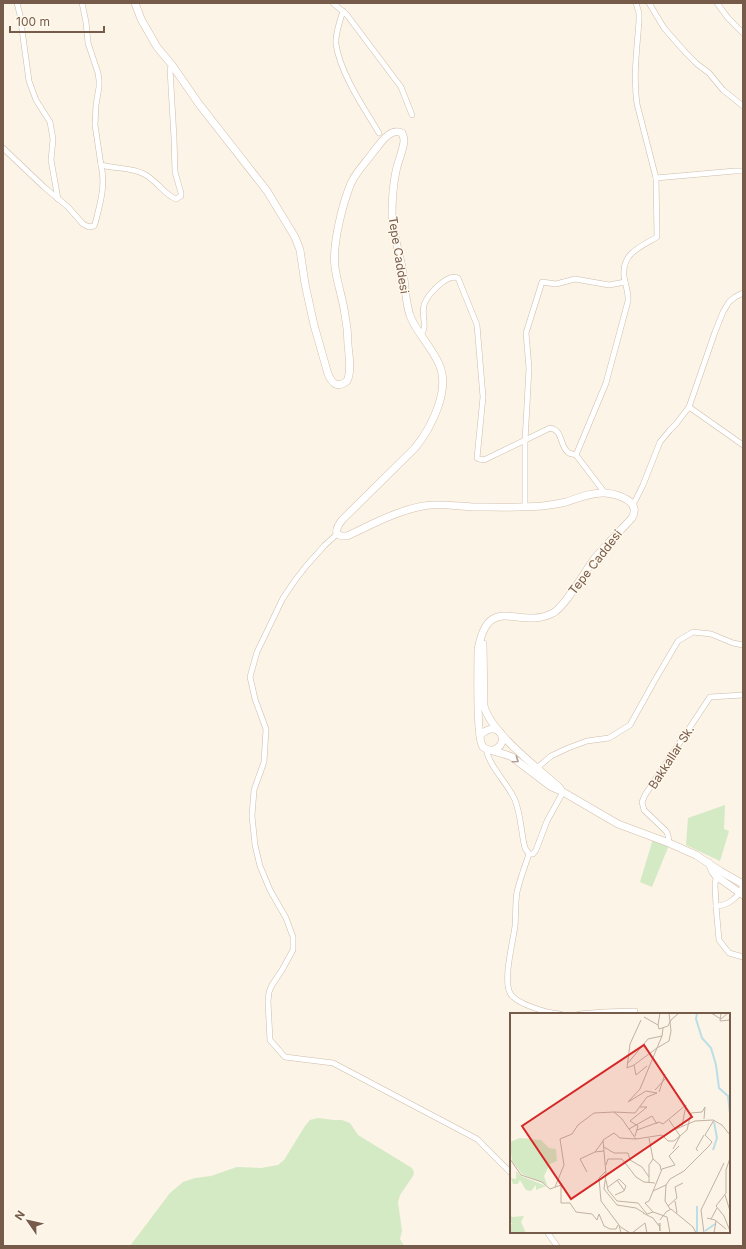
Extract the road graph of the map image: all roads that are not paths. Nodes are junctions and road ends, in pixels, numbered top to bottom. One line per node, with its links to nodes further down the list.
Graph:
1 (17, 3): 18 (street)
2 (82, 3): 15 (street)
3 (135, 3): 10 (street, Tepe Caddesi)
4 (333, 3): 8 (street)
5 (636, 3): 17 (street)
6 (649, 3): 11 (street)
7 (717, 3): 9 (street)
8 (343, 11): 12 (street); 13 (street)
9 (743, 33)
10 (172, 65): 15 (street); 21 (street, Tepe Caddesi)
11 (743, 106)
12 (412, 115)
13 (378, 134)
14 (3, 148): 18 (street)
15 (101, 165): 18 (street)
16 (743, 171): 17 (street)
17 (656, 178): 19 (street)
18 (58, 199)
19 (626, 282): 23 (street); 25 (street)
20 (743, 293): 22 (street)
21 (422, 335): 23 (street); 29 (street, Tepe Caddesi)
22 (689, 407): 24 (street); 27 (street)
23 (525, 440): 25 (street); 28 (street)
24 (743, 445)
25 (576, 455): 26 (street)
26 (606, 493): 27 (street); 28 (street)
27 (633, 504): 30 (street, Tepe Caddesi)
28 (525, 506): 29 (street)
29 (337, 534): 48 (street)
30 (483, 634): 33 (street); 34 (street, Tepe Caddesi)
31 (743, 645): 36 (street)
32 (743, 695): 38 (street, Bakkallar Sk.)
33 (498, 731): 34 (street); 35 (street); 36 (street)
34 (480, 735): 35 (street, Tepe Caddesi)
35 (489, 750): 37 (street, one-way to 37); 39 (street)
36 (537, 768): 37 (street)
37 (563, 792): 38 (street); 39 (street)
38 (668, 843): 40 (street)
39 (529, 854): 46 (street)
40 (718, 873): 41 (street); 42 (street); 43 (street)
41 (743, 884): 42 (street)
42 (741, 894): 43 (street)
43 (716, 906): 44 (street)
44 (743, 957)
45 (635, 1011): 47 (street)
46 (555, 1013)
47 (592, 1013)
48 (510, 1172)
49 (548, 1233): 50 (street)
50 (557, 1246)

